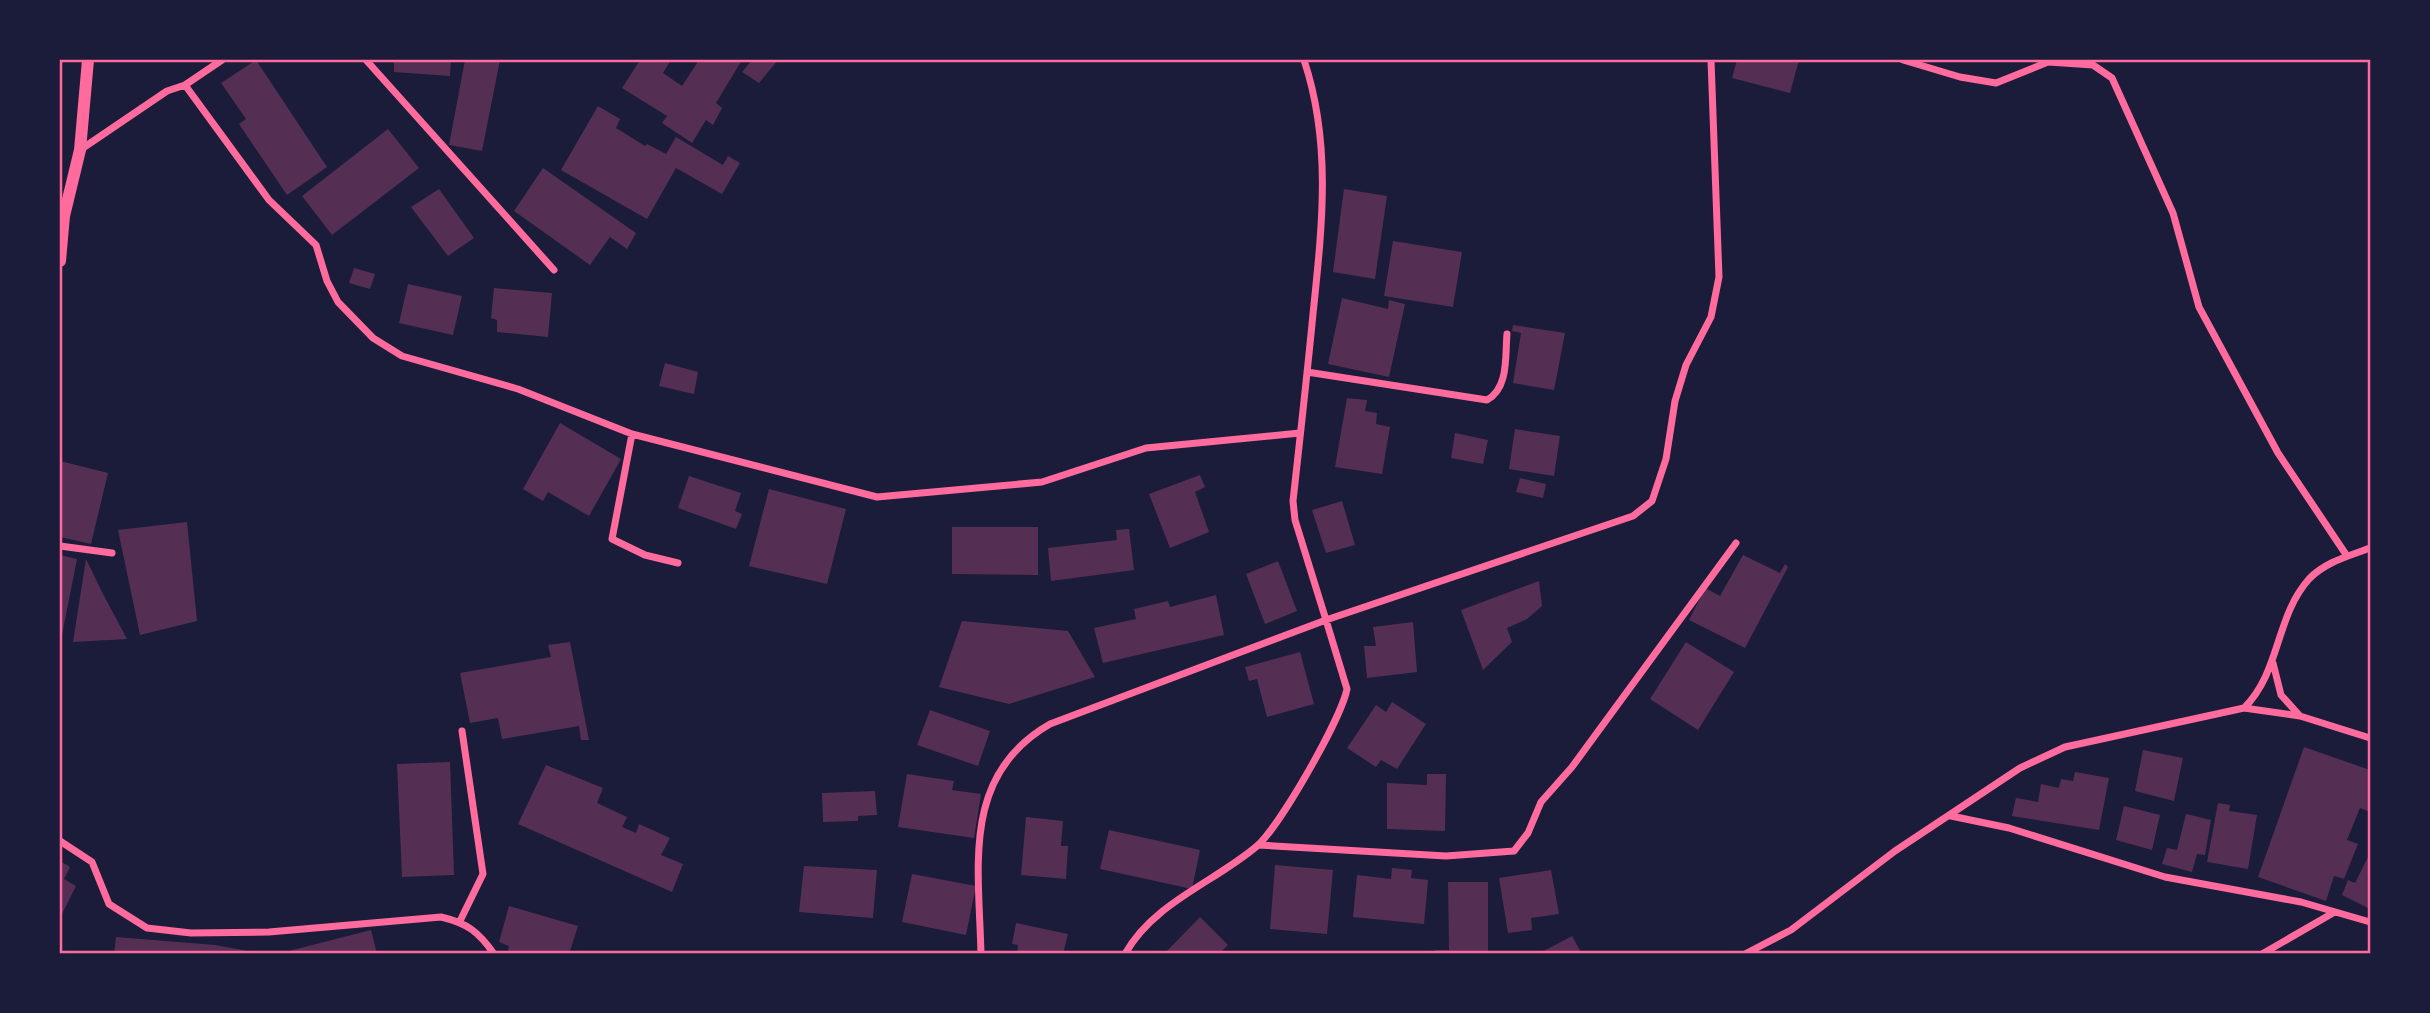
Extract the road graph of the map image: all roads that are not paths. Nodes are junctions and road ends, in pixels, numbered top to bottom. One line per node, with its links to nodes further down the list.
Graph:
1 (88, 60): 8 (street)
2 (222, 60): 7 (street)
3 (366, 60): 10 (street)
4 (1304, 60): 12 (street)
5 (1710, 60): 21 (street)
6 (1903, 60): 19 (street)
7 (185, 85): 8 (street); 14 (street)
8 (80, 150): 9 (street)
9 (60, 261)
10 (554, 270)
11 (1507, 334): 12 (street)
12 (1307, 372): 13 (street)
13 (1300, 433): 14 (street); 21 (street)
14 (632, 434): 20 (street)
15 (1736, 543): 29 (street)
16 (60, 546): 18 (street)
17 (2371, 548): 19 (street)
18 (112, 553)
19 (2347, 556): 22 (street)
20 (678, 563)
21 (1325, 620): 29 (street); 34 (street)
22 (2272, 659): 23 (street); 24 (street)
23 (2244, 708): 24 (street); 27 (street)
24 (2300, 716): 26 (street)
25 (462, 731): 31 (street)
26 (2371, 738)
27 (1951, 816): 30 (street); 36 (street)
28 (60, 841): 31 (street)
29 (1259, 845): 35 (street)
30 (2333, 913): 32 (street); 37 (street)
31 (460, 922): 33 (street)
32 (2371, 922)
33 (494, 954)
34 (981, 954)
35 (1125, 954)
36 (1745, 954)
37 (2262, 954)

